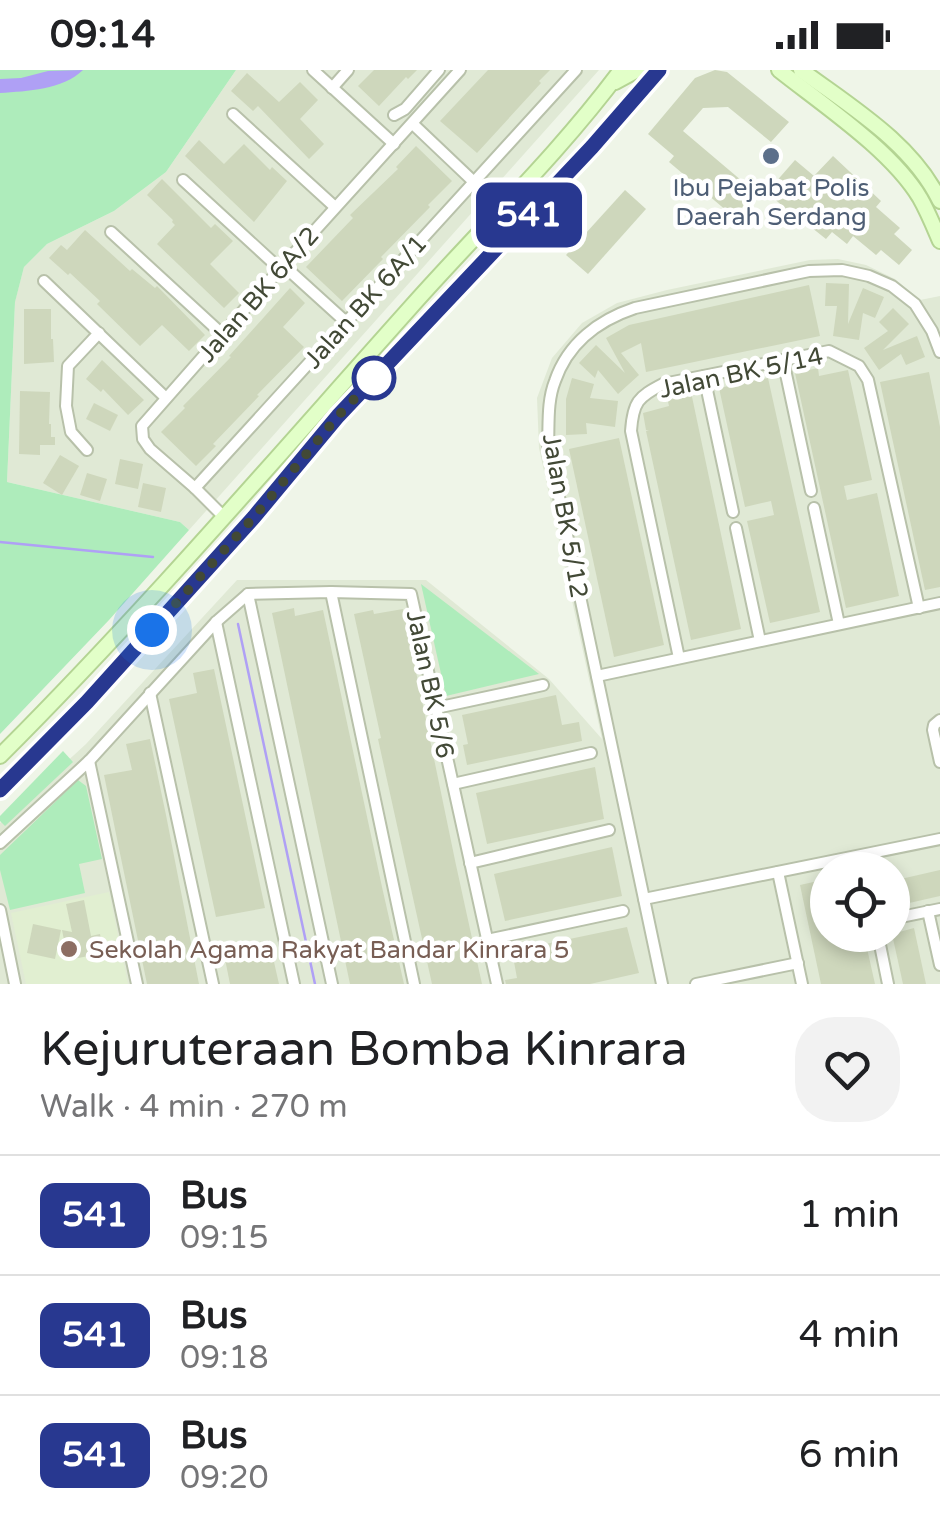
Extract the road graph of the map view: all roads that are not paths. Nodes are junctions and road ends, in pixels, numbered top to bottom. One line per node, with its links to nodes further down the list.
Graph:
1 (314, 70): 12 (street)
2 (348, 70): 12 (street)
3 (439, 70): 14 (street)
4 (460, 70): 15 (street, Jalan BK 6A/2)
5 (576, 70): 18 (street, Jalan BK 6A/1)
6 (621, 70): 11 (main road)
7 (637, 70): 11 (main road)
8 (660, 70): 37 (main road)
9 (779, 70): 22 (main road)
10 (801, 70): 19 (main road)
11 (610, 85): 38 (main road)
12 (332, 88): 16 (street)
13 (233, 114): 20 (street)
14 (394, 115)
15 (412, 124): 16 (street, Jalan BK 6A/2); 18 (street)
16 (394, 144): 20 (street, Jalan BK 6A/2)
17 (182, 180): 23 (street)
18 (473, 181): 25 (street, Jalan BK 6A/1)
19 (940, 201)
20 (335, 207): 23 (street, Jalan BK 6A/2)
21 (112, 232): 27 (street)
22 (940, 242)
23 (281, 267): 25 (street); 27 (street, Jalan BK 6A/2)
24 (44, 282): 26 (street)
25 (347, 322): 33 (street, Jalan BK 6A/1)
26 (99, 333): 31 (street); 32 (street)
27 (222, 335): 31 (street, Jalan BK 6A/2)
28 (940, 352): 49 (street, Jalan BK 5/12)
29 (783, 360): 30 (street, Jalan BK 5/14); 34 (street); 44 (street, Jalan BK 5/14)
30 (704, 376): 36 (street); 48 (street, Jalan BK 5/14)
31 (166, 398): 33 (street, Jalan BK 6A/2)
32 (88, 450)
33 (195, 488): 38 (street, Jalan BK 6A/2)
34 (811, 492)
35 (814, 508): 46 (street)
36 (733, 512)
37 (254, 517): 38 (main road); 40 (main road)
38 (224, 518): 40 (main road); 55 (main road)
39 (736, 528): 47 (street)
40 (227, 547): 59 (main road)
41 (331, 592): 42 (street, Jalan BK 5/6); 52 (street, Jalan BK 5/6); 80 (street)
42 (248, 594): 45 (street); 79 (street)
43 (940, 603): 44 (street)
44 (919, 608): 46 (street)
45 (216, 622): 51 (street); 78 (street)
46 (839, 624): 47 (street)
47 (760, 641): 48 (street)
48 (679, 658): 49 (street)
49 (597, 676): 67 (street, Jalan BK 5/12)
50 (543, 686): 52 (street)
51 (150, 693): 56 (street); 77 (street)
52 (436, 708): 58 (street, Jalan BK 5/6)
53 (940, 720): 57 (street)
54 (590, 753): 58 (street)
55 (0, 756)
56 (89, 761): 62 (street); 76 (street)
57 (940, 762)
58 (453, 784): 64 (street, Jalan BK 5/6)
59 (0, 790)
60 (608, 830): 64 (street)
61 (940, 839): 63 (street)
62 (0, 842)
63 (877, 852)
64 (470, 863): 71 (street, Jalan BK 5/6)
65 (810, 866): 66 (street)
66 (778, 872): 67 (street); 73 (street)
67 (644, 900): 82 (street, Jalan BK 5/12)
68 (0, 910): 75 (street)
69 (934, 910): 74 (street)
70 (623, 911): 71 (street)
71 (487, 940): 81 (street, Jalan BK 5/6)
72 (881, 952): 85 (street)
73 (798, 963): 83 (street); 84 (street)
74 (940, 966)
75 (15, 984)
76 (137, 984)
77 (212, 984)
78 (294, 984)
79 (332, 984)
80 (414, 984)
81 (497, 984)
82 (662, 984)
83 (696, 984)
84 (802, 984)
85 (888, 984)

